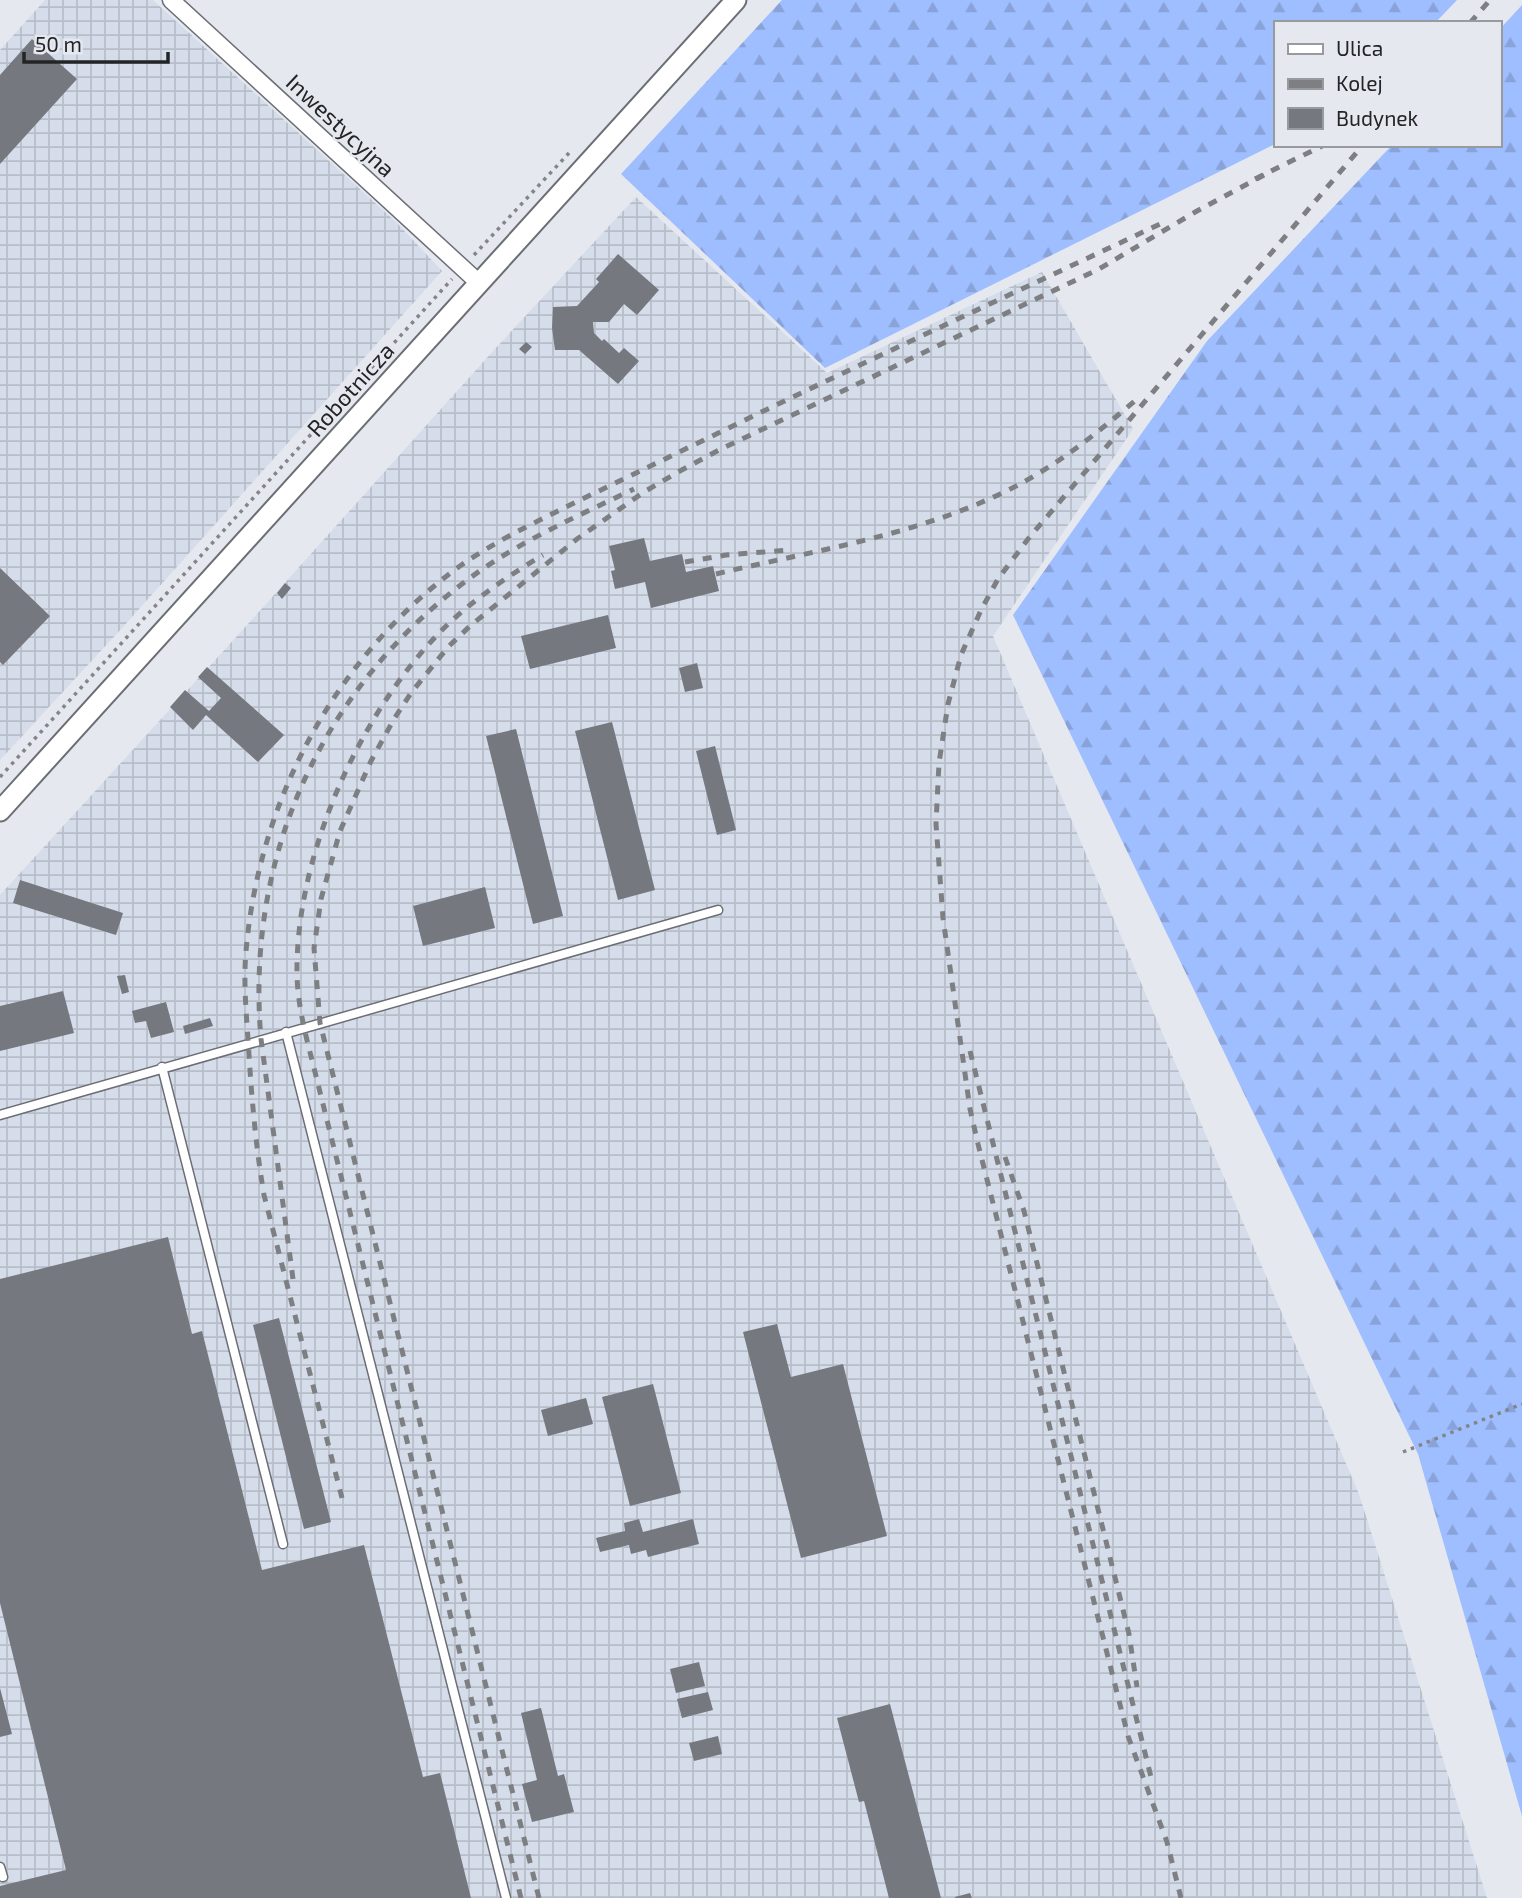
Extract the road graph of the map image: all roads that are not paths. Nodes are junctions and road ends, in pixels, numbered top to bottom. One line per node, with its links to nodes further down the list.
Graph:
1 (171, 0): 3 (street, Inwestycyjna)
2 (736, 0): 3 (street, Robotnicza)
3 (479, 283): 4 (street, Robotnicza)
4 (0, 811)
5 (718, 909): 6 (lane)
6 (286, 1032): 7 (lane); 12 (lane)
7 (162, 1067): 8 (lane); 9 (lane)
8 (0, 1115)
9 (283, 1544)
10 (0, 1867): 11 (lane)
11 (3, 1877)
12 (506, 1898)

